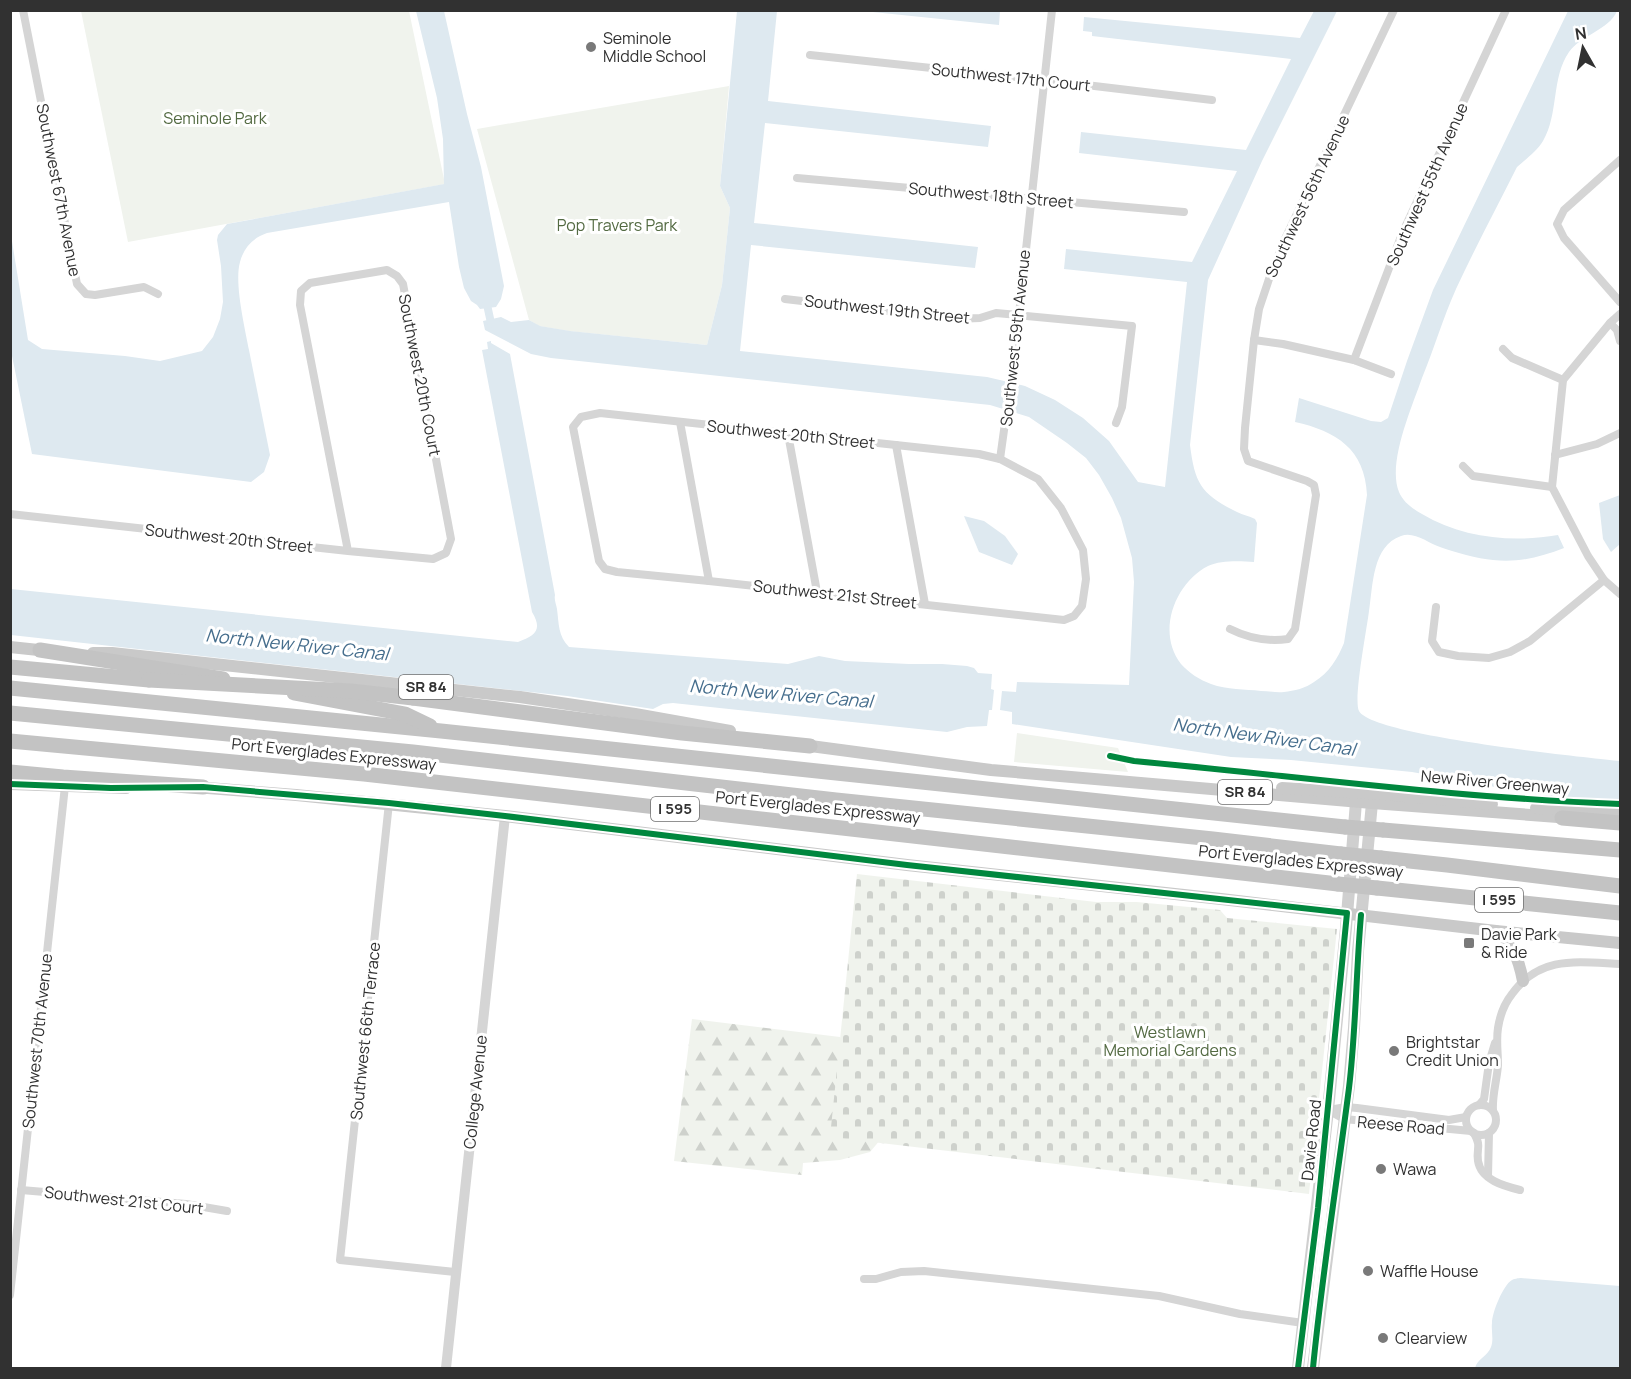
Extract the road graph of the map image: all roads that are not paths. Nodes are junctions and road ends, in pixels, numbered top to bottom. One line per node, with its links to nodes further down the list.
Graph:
1 (22, 10): 12 (street, Southwest 67th Avenue)
2 (1052, 10): 6 (street, Southwest 59th Avenue)
3 (1394, 10): 18 (street, Southwest 56th Avenue)
4 (1506, 10): 21 (street, Southwest 55th Avenue)
5 (810, 55): 6 (street, Southwest 17th Court)
6 (1044, 80): 7 (street, Southwest 17th Court); 10 (street, Southwest 59th Avenue)
7 (1212, 100)
8 (1620, 160): 14 (street)
9 (798, 178): 10 (street, Southwest 18th Street)
10 (1030, 198): 11 (street, Southwest 18th Street); 16 (street, Southwest 59th Avenue)
11 (1184, 212)
12 (158, 294)
13 (785, 299): 16 (street, Southwest 19th Street)
14 (1620, 302)
15 (1620, 314): 17 (street)
16 (1018, 315): 25 (street, Southwest 19th Street); 30 (street, Southwest 59th Avenue)
17 (1610, 323): 19 (street); 23 (street)
18 (1254, 340): 21 (street); 43 (street, Southwest 56th Avenue)
19 (1620, 341)
20 (1503, 349): 23 (street)
21 (1354, 360): 22 (street)
22 (1391, 374)
23 (1563, 380): 29 (street)
24 (680, 422): 27 (street, Southwest 20th Street); 36 (street, Southwest 20th Street); 38 (street)
25 (1116, 423)
26 (1620, 433): 29 (street)
27 (788, 434): 28 (street, Southwest 20th Street); 39 (street)
28 (896, 445): 30 (street, Southwest 20th Street); 41 (street)
29 (1555, 455): 32 (street)
30 (1000, 459): 41 (street, Southwest 21st Street)
31 (1463, 466): 32 (street)
32 (1552, 487): 37 (street)
33 (10, 514): 34 (street, Southwest 20th Street)
34 (348, 551): 35 (street, Southwest 20th Street); 35 (street, Southwest 20th Court)
35 (446, 553)
36 (605, 569): 38 (street, Southwest 21st Street)
37 (1604, 580): 40 (street); 42 (street)
38 (709, 581): 39 (street, Southwest 21st Street)
39 (817, 592): 41 (street, Southwest 21st Street)
40 (1620, 594)
41 (925, 604)
42 (1436, 607)
43 (1230, 629)
44 (10, 647): 45 (main road, SR 84)
45 (40, 650): 49 (highway); 51 (main road, SR 84)
46 (10, 667): 51 (highway, bridge)
47 (10, 688): 49 (highway, Port Everglades Expressway)
48 (10, 713): 66 (highway, bridge)
49 (441, 731): 65 (highway, Port Everglades Expressway, bridge)
50 (10, 741): 70 (highway, Port Everglades Expressway / I 595, bridge)
51 (810, 746): 53 (main road, SR 84)
52 (10, 772): 56 (highway)
53 (1134, 783): 57 (main road, SR 84); 60 (main road)
54 (10, 784): 55 (main road)
55 (65, 786): 56 (main road); 85 (street, Southwest 70th Avenue)
56 (203, 787): 58 (main road)
57 (1356, 802): 59 (main road, SR 84); 69 (main road, Davie Road)
58 (389, 803): 61 (main road); 89 (street, Southwest 66th Terrace)
59 (1372, 803): 63 (main road, SR 84); 71 (main road, Davie Road)
60 (1620, 810)
61 (504, 816): 69 (main road); 89 (street, College Avenue)
62 (1620, 817): 63 (main road, SR 84)
63 (1562, 818): 64 (highway)
64 (1620, 823)
65 (1620, 850)
66 (1447, 865): 67 (highway); 68 (highway)
67 (1620, 876)
68 (1620, 886)
69 (1347, 913): 71 (main road); 78 (main road, Davie Road)
70 (1620, 913)
71 (1361, 915): 72 (main road); 80 (main road, Davie Road)
72 (1496, 930): 73 (main road); 75 (main road)
73 (1620, 943)
74 (1620, 964): 75 (street)
75 (1523, 981): 76 (street)
76 (1497, 1037): 77 (street); 79 (street)
77 (1479, 1105): 79 (street); 81 (street)
78 (1328, 1110): 80 (street, Reese Road); 92 (main road, Davie Road)
79 (1493, 1110): 83 (street)
80 (1345, 1113): 81 (street, Reese Road); 82 (street, Reese Road); 95 (main road, Davie Road)
81 (1466, 1117): 82 (street)
82 (1472, 1132): 83 (street); 84 (street)
83 (1489, 1133): 84 (street)
84 (1488, 1176): 86 (street)
85 (21, 1190): 87 (street, Southwest 21st Court); 88 (street, Southwest 70th Avenue)
86 (1520, 1190)
87 (227, 1211)
88 (13, 1257): 91 (street, Southwest 70th Avenue)
89 (455, 1272): 93 (street, College Avenue)
90 (864, 1279): 92 (street)
91 (10, 1295)
92 (1303, 1323): 94 (main road, Davie Road)
93 (446, 1368)
94 (1298, 1368)
95 (1313, 1368)

